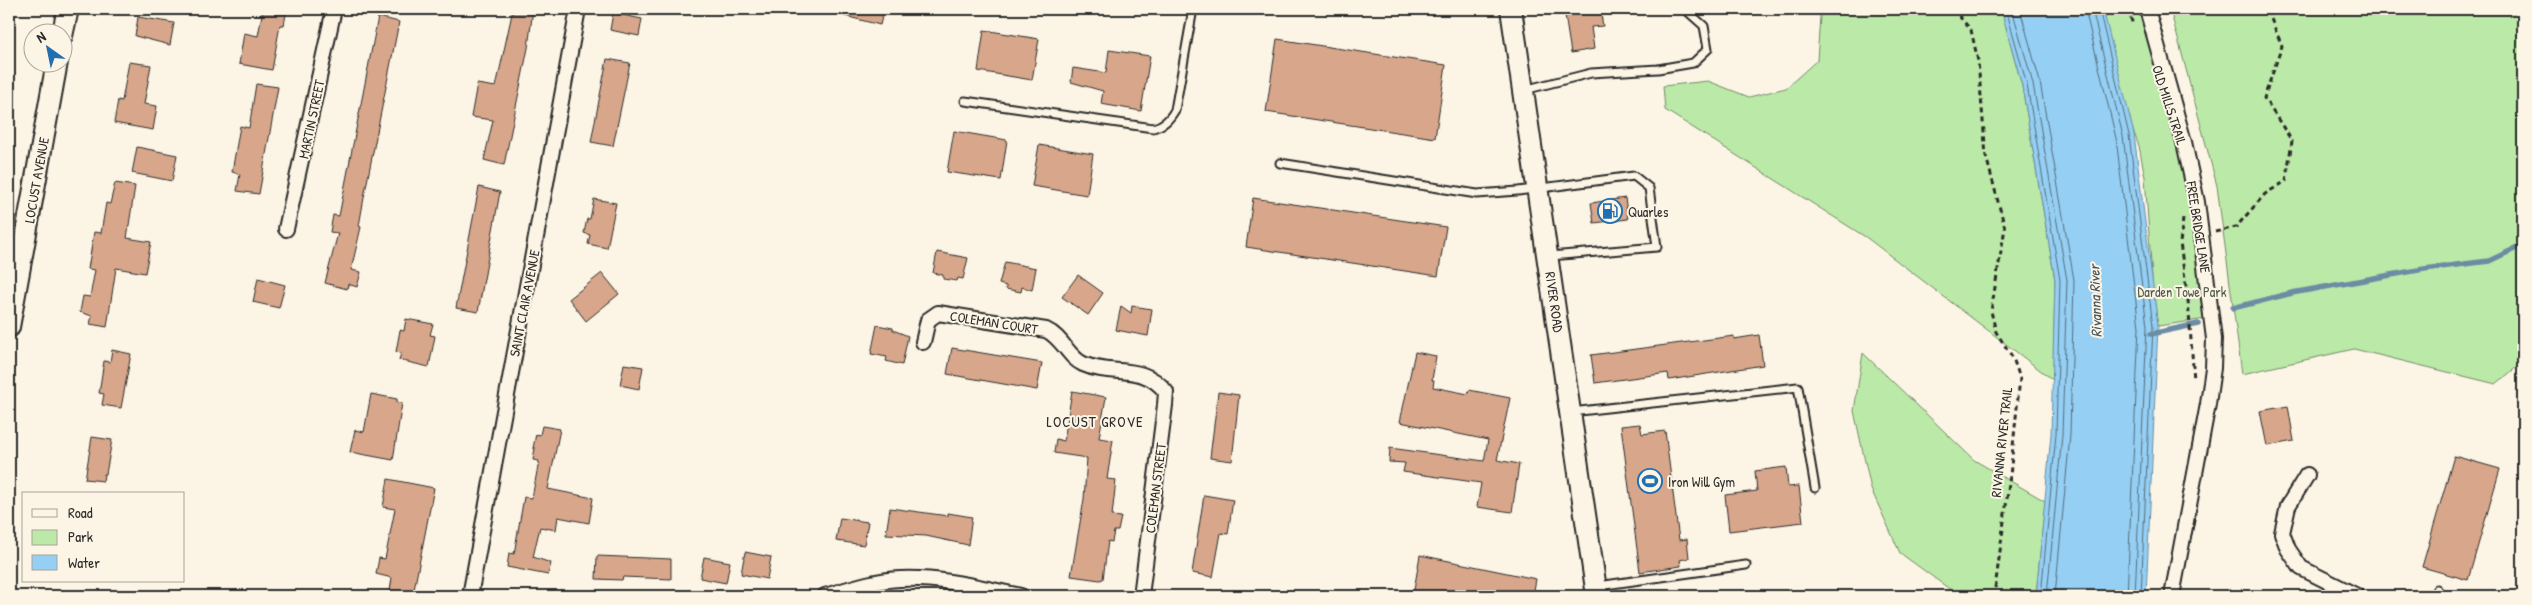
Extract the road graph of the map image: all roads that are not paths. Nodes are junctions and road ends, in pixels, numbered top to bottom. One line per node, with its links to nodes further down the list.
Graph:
1 (68, 9): 8 (street)
2 (334, 9): 14 (street, MARTIN STREET)
3 (578, 9): 24 (street, SAINT CLAIR AVENUE)
4 (1193, 9): 11 (lane)
5 (1511, 9): 10 (street, RIVER ROAD)
6 (1681, 9): 10 (lane)
7 (2147, 9): 28 (street, FREE BRIDGE LANE)
8 (65, 22)
9 (55, 72): 16 (street, LOCUST AVENUE)
10 (1524, 90): 13 (street, RIVER ROAD)
11 (965, 101)
12 (1280, 164): 13 (lane)
13 (1539, 189): 15 (street, RIVER ROAD); 15 (lane)
14 (286, 229)
15 (1548, 256): 19 (street, RIVER ROAD)
16 (9, 326)
17 (924, 342): 18 (street, COLEMAN COURT)
18 (1159, 382): 27 (street, COLEMAN STREET)
19 (1571, 412): 21 (lane); 23 (street, RIVER ROAD)
20 (2307, 475): 29 (street)
21 (1814, 488)
22 (1746, 565): 23 (lane)
23 (1596, 591)
24 (470, 596)
25 (825, 596): 26 (street)
26 (1021, 596)
27 (1141, 596)
28 (2172, 596)
29 (2357, 596)

